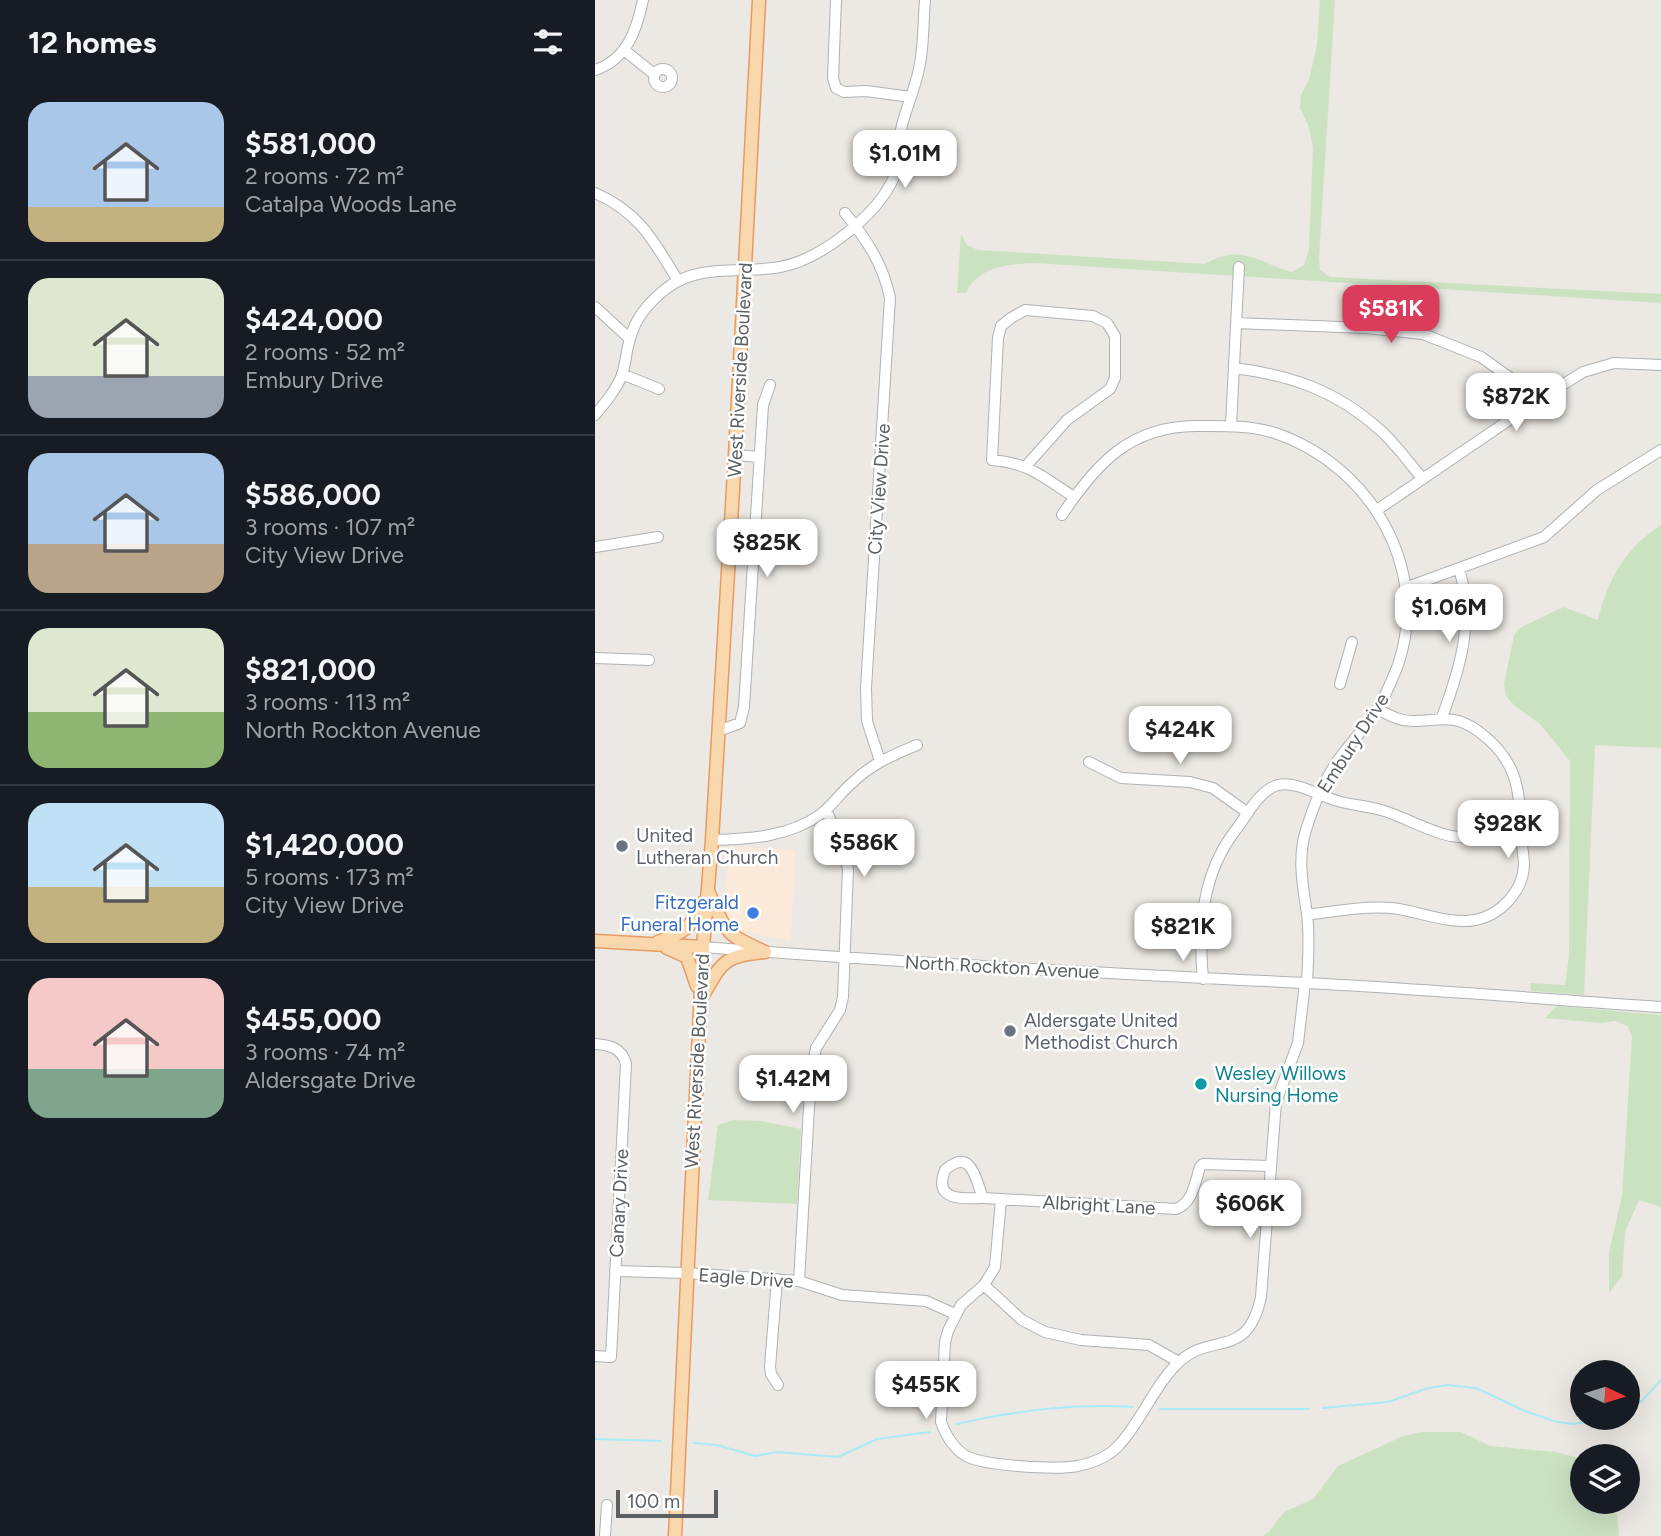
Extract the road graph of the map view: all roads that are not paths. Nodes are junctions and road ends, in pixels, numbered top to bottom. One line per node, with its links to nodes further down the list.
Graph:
1 (643, 0): 5 (street)
2 (759, 0): 13 (main road, West Riverside Boulevard)
3 (836, 0): 8 (street)
4 (925, 0): 8 (street)
5 (624, 50): 6 (street); 7 (street)
6 (595, 70)
7 (654, 74)
8 (911, 97): 11 (street)
9 (595, 192): 14 (street)
10 (845, 213): 11 (street, City View Drive)
11 (855, 225): 13 (street); 46 (street, City View Drive)
12 (1239, 267): 16 (street)
13 (746, 270): 14 (street); 27 (main road, West Riverside Boulevard)
14 (678, 281): 17 (street)
15 (595, 307): 17 (street)
16 (1236, 323): 19 (street); 23 (street)
17 (630, 339): 20 (street)
18 (1661, 365): 23 (street)
19 (1234, 368): 25 (street); 30 (street)
20 (622, 374): 22 (street); 24 (street)
21 (770, 386): 28 (street)
22 (659, 389)
23 (1540, 399): 30 (street)
24 (595, 415)
25 (1231, 425): 31 (street, Embury Drive); 32 (street, Embury Drive)
26 (1661, 450): 36 (street)
27 (735, 455): 28 (street); 44 (main road, West Riverside Boulevard)
28 (760, 457): 44 (street)
29 (1026, 466): 29 (street); 31 (street)
30 (1423, 479): 32 (street)
31 (1074, 498): 33 (street, Embury Drive)
32 (1377, 510): 37 (street, Embury Drive)
33 (1062, 515)
34 (657, 537): 35 (street)
35 (595, 547)
36 (1459, 569): 37 (street); 43 (street)
37 (1405, 588): 42 (street, Embury Drive)
38 (1352, 642): 41 (street)
39 (595, 659): 40 (street)
40 (649, 660)
41 (1340, 684)
42 (1377, 709): 43 (street); 48 (street, Embury Drive)
43 (1442, 717): 51 (street)
44 (718, 731): 52 (main road, West Riverside Boulevard)
45 (917, 745): 46 (street)
46 (880, 761): 49 (street)
47 (1089, 762): 50 (street)
48 (1318, 794): 50 (street); 51 (street); 54 (street, Embury Drive)
49 (826, 810): 52 (street); 59 (street)
50 (1248, 813): 60 (street)
51 (1521, 835): 54 (street)
52 (712, 840): 53 (main road, West Riverside Boulevard)
53 (708, 889): 56 (main road); 57 (main road, West Riverside Boulevard); 58 (main road)
54 (1307, 915): 61 (street, Embury Drive)
55 (595, 941): 56 (main road, North Rockton Avenue)
56 (654, 944): 57 (main road, North Rockton Avenue); 62 (main road)
57 (703, 947): 58 (street, North Rockton Avenue); 62 (main road, West Riverside Boulevard)
58 (765, 952): 59 (street, North Rockton Avenue); 62 (main road)
59 (844, 958): 60 (street, North Rockton Avenue); 71 (street)
60 (1203, 979): 61 (street, North Rockton Avenue)
61 (1306, 983): 63 (street, North Rockton Avenue); 65 (street, Embury Drive)
62 (700, 1000): 69 (main road, West Riverside Boulevard)
63 (1661, 1007)
64 (595, 1044): 68 (street, Canary Drive)
65 (1271, 1166): 67 (street, Albright Lane); 75 (street, Embury Drive)
66 (983, 1198): 66 (street, Albright Lane); 67 (street, Albright Lane)
67 (1001, 1200): 72 (street)
68 (615, 1271): 69 (street, Eagle Drive); 74 (street, Canary Drive)
69 (687, 1273): 70 (street, Eagle Drive); 79 (main road, West Riverside Boulevard)
70 (777, 1279): 71 (street, Eagle Drive); 76 (street)
71 (799, 1281): 73 (street, Eagle Drive)
72 (984, 1285): 73 (street); 75 (street)
73 (955, 1314): 75 (street, Embury Drive)
74 (595, 1356)
75 (1179, 1362)
76 (778, 1385)
77 (607, 1505): 78 (street)
78 (605, 1536)
79 (675, 1536)

